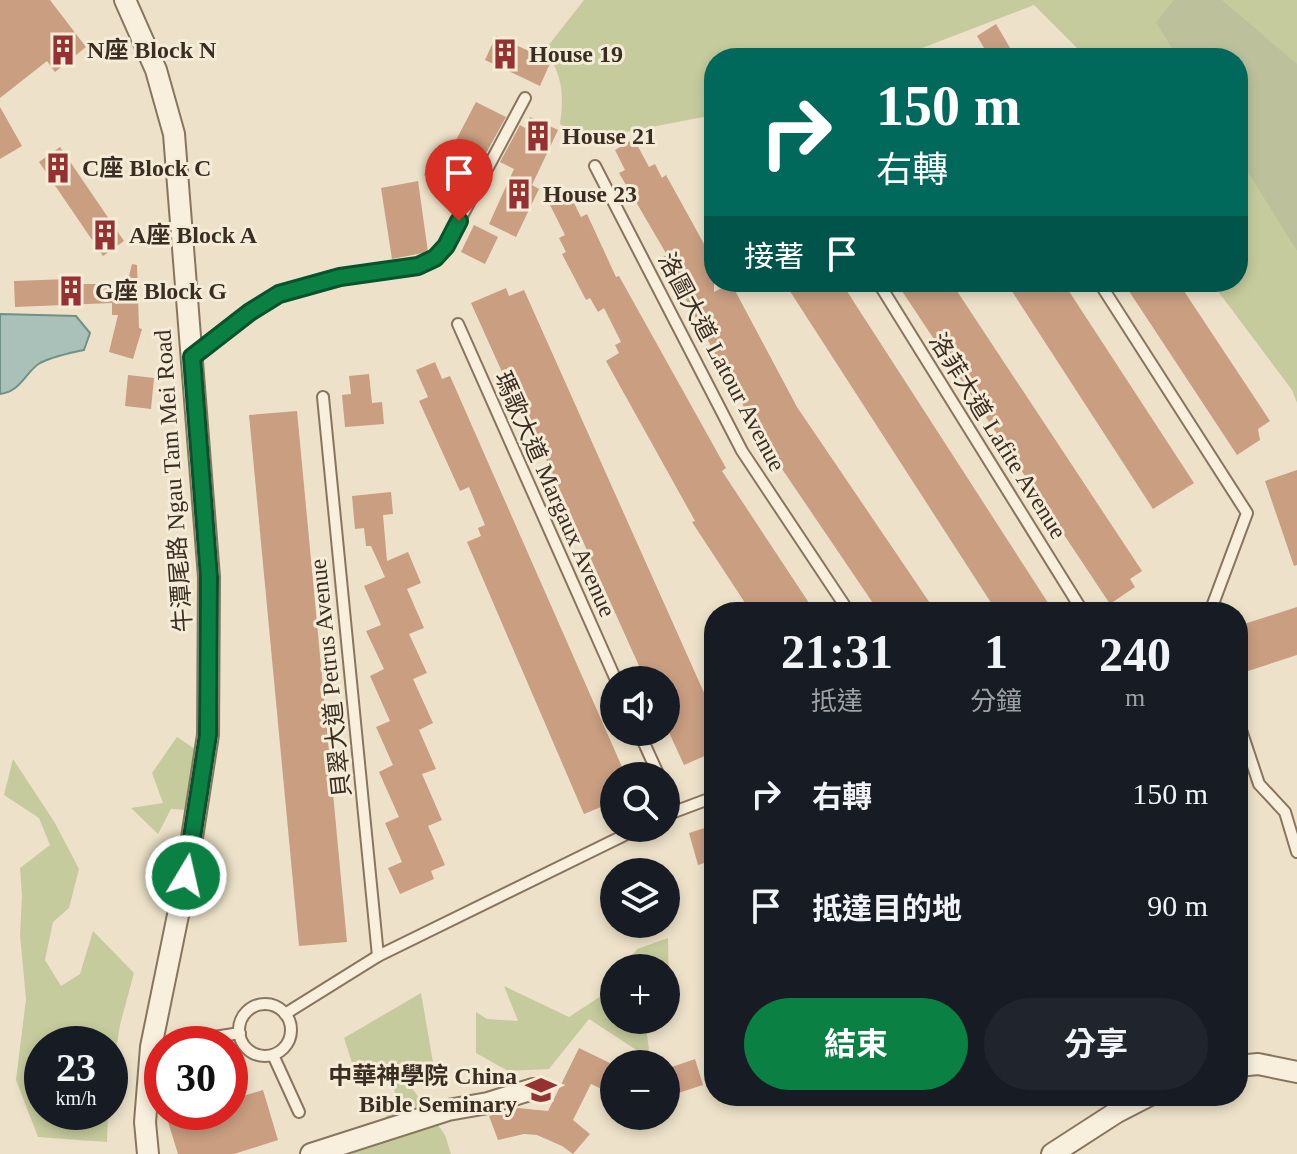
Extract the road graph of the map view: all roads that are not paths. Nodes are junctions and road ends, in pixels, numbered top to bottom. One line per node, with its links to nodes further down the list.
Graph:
1 (125, 0): 7 (street, 牛潭尾路 Ngau Tam Mei Road)
2 (525, 98): 7 (lane)
3 (595, 166): 9 (lane, 洛圖大道 Latour Avenue)
4 (884, 292): 10 (lane, 洛菲大道 Lafite Avenue)
5 (1105, 292): 11 (lane)
6 (458, 324): 12 (lane, 瑪歌大道 Margaux Avenue)
7 (192, 357): 20 (street, 牛潭尾路 Ngau Tam Mei Road)
8 (323, 397): 18 (lane, 貝翠大道 Petrus Avenue)
9 (842, 602)
10 (1077, 602)
11 (1214, 602)
12 (610, 666)
13 (1248, 751): 17 (lane)
14 (704, 801): 15 (lane)
15 (680, 809)
16 (610, 842): 18 (lane)
17 (1297, 852)
18 (378, 956): 19 (lane)
19 (285, 1014): 21 (lane); 23 (lane)
20 (164, 1026)
21 (241, 1026)
22 (248, 1050): 23 (lane)
23 (273, 1055): 28 (lane)
24 (1248, 1065): 25 (street)
25 (1297, 1072)
26 (533, 1089): 31 (street)
27 (1129, 1106): 32 (street)
28 (299, 1112)
29 (146, 1130): 30 (street, 牛潭尾路 Ngau Tam Mei Road)
30 (148, 1154)
31 (311, 1154)
32 (1052, 1154)

